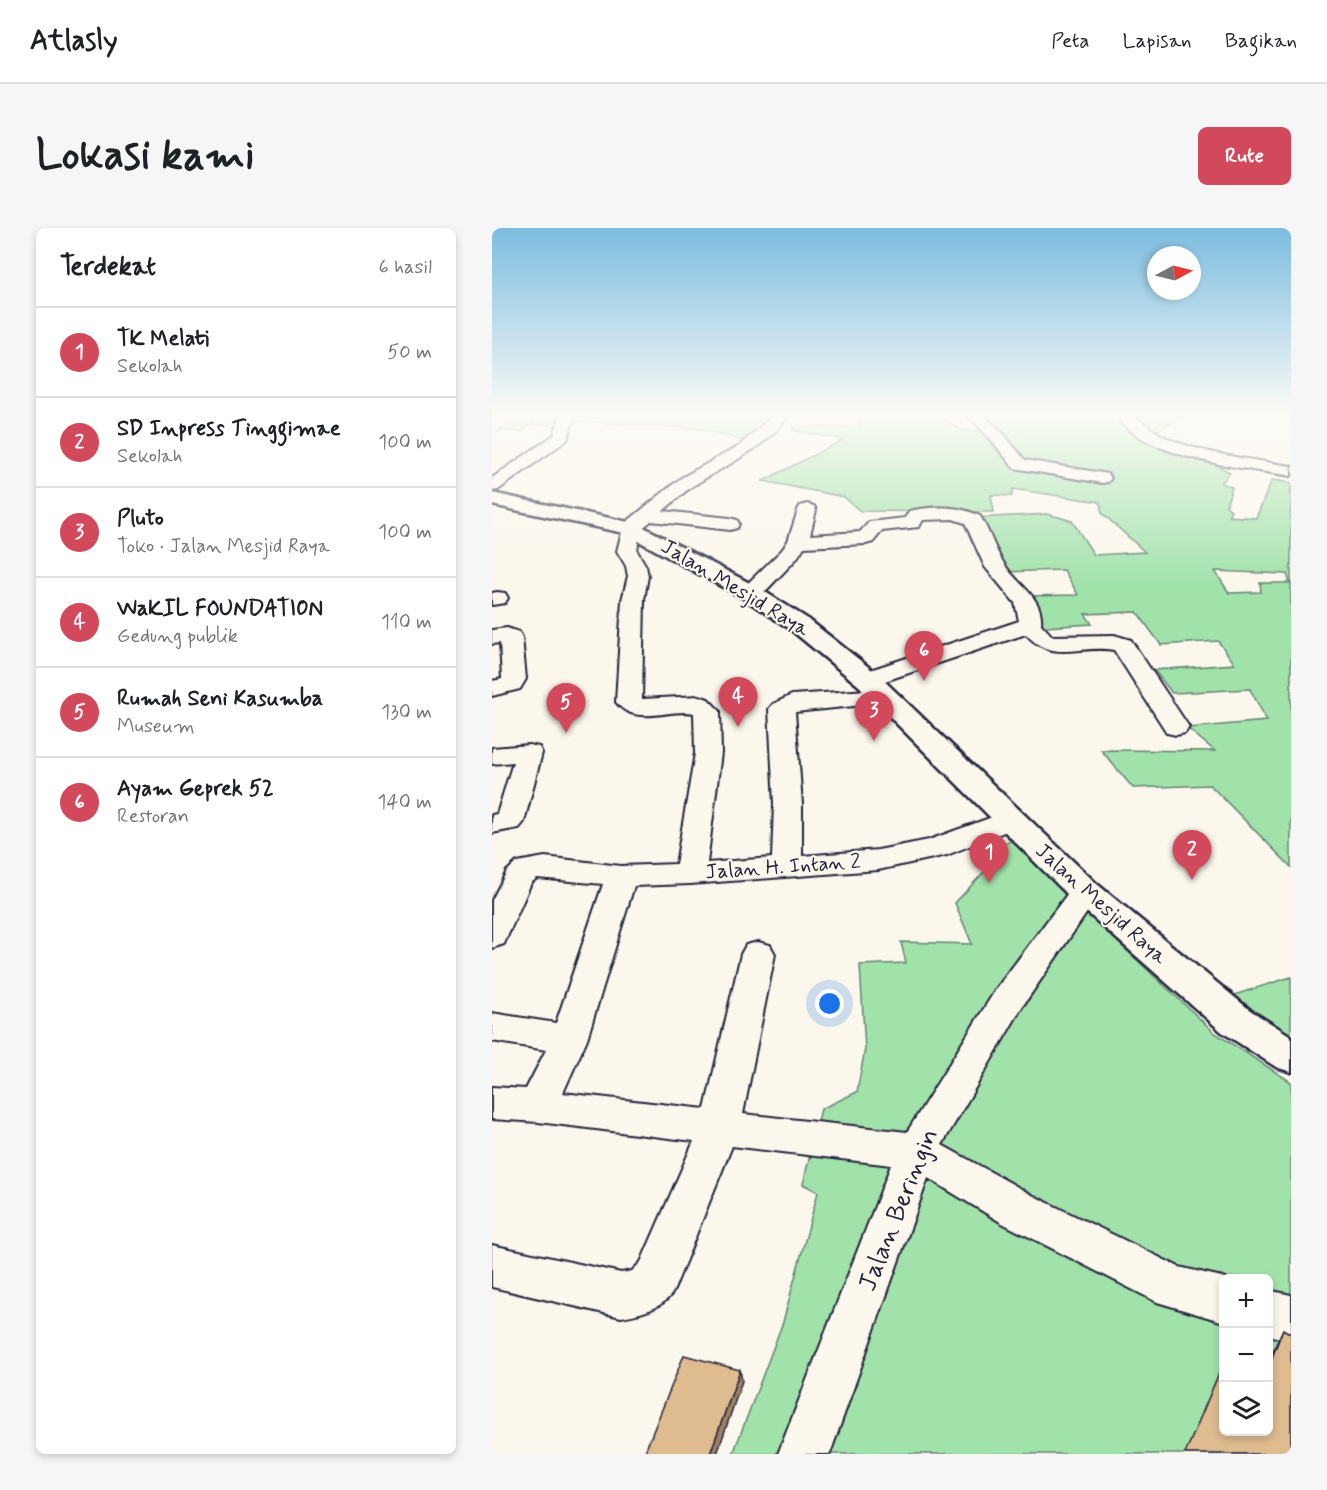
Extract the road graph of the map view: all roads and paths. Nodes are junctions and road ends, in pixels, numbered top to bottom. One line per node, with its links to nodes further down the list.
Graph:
1 (513, 471): 5 (street)
2 (706, 471): 8 (street)
3 (1062, 471): 4 (street)
4 (1102, 478)
5 (492, 486)
6 (492, 499): 8 (street, Jalan Mesjid Raya)
7 (807, 510): 10 (street)
8 (639, 521): 9 (street); 11 (street, Jalan Mesjid Raya); 21 (street, Jalan H. Intan 2)
9 (730, 524)
10 (798, 542): 11 (street); 12 (street)
11 (751, 592): 14 (street, Jalan Mesjid Raya)
12 (1030, 625): 14 (street); 16 (street)
13 (492, 637): 15 (street)
14 (875, 687): 18 (street, Jalan Mesjid Raya); 20 (street)
15 (492, 689)
16 (1176, 727)
17 (492, 756): 19 (street)
18 (1009, 820): 20 (street, Jalan H. Intan 2); 23 (street, Jalan Mesjid Raya)
19 (492, 824)
20 (787, 867): 21 (street, Jalan H. Intan 2)
21 (690, 874): 22 (street)
22 (621, 876): 24 (street); 27 (street)
23 (1085, 892): 28 (street, Jalan Mesjid Raya); 32 (street, Jalan Beringin)
24 (492, 936)
25 (758, 954): 31 (street)
26 (492, 1027): 27 (street)
27 (569, 1039): 30 (street)
28 (1291, 1056)
29 (492, 1103): 30 (street)
30 (538, 1106): 31 (street)
31 (719, 1129): 32 (street); 33 (street)
32 (917, 1151): 34 (street); 37 (street, Jalan Beringin)
33 (492, 1266)
34 (1219, 1299)
35 (1273, 1313): 36 (street)
36 (1291, 1318)
37 (804, 1454)

